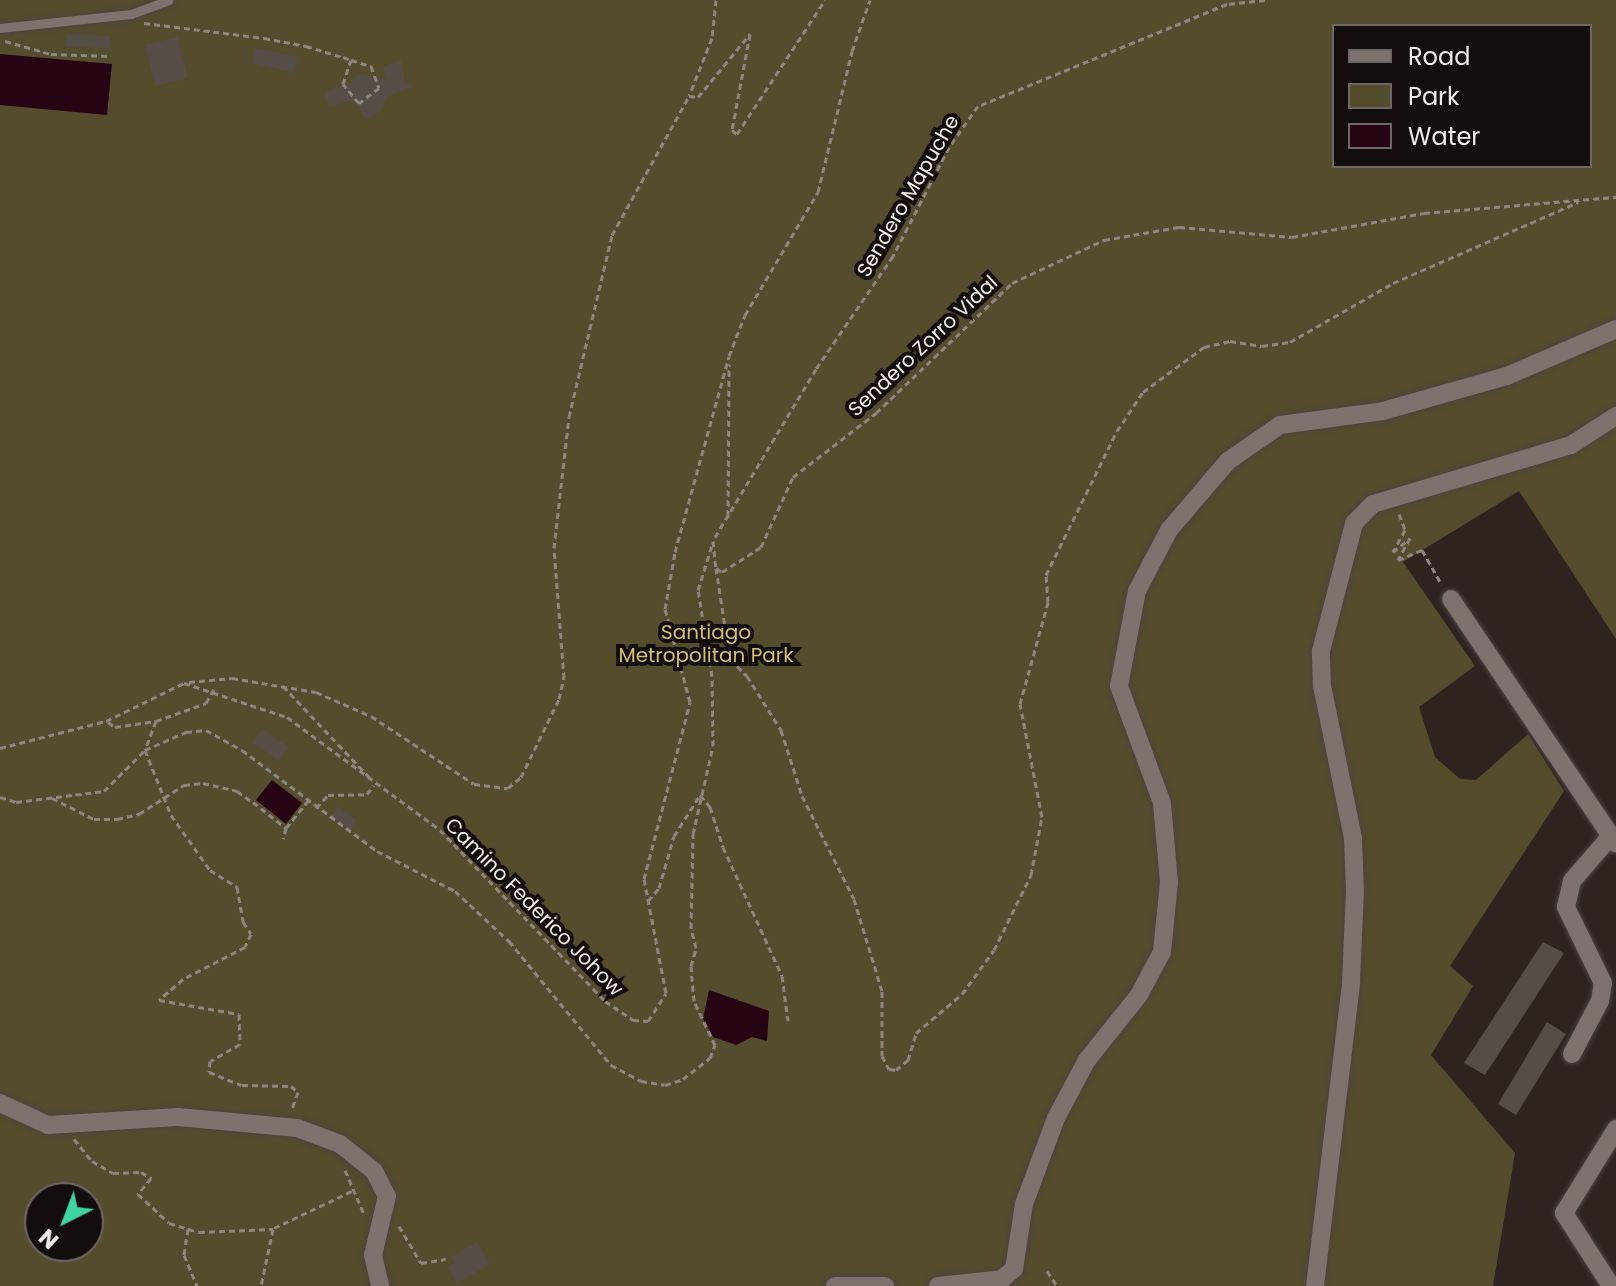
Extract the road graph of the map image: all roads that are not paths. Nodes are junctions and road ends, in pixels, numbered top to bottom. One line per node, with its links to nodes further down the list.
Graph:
1 (169, 0): 2 (lane)
2 (0, 28)
3 (1616, 329): 13 (street)
4 (1616, 416): 14 (street)
5 (1451, 599): 6 (street)
6 (1613, 840): 7 (street)
7 (1572, 1054)
8 (0, 1103): 10 (street)
9 (1616, 1129): 15 (street)
10 (380, 1286)
11 (835, 1286): 12 (street)
12 (885, 1286)
13 (938, 1286)
14 (1315, 1286)
15 (1611, 1286)

